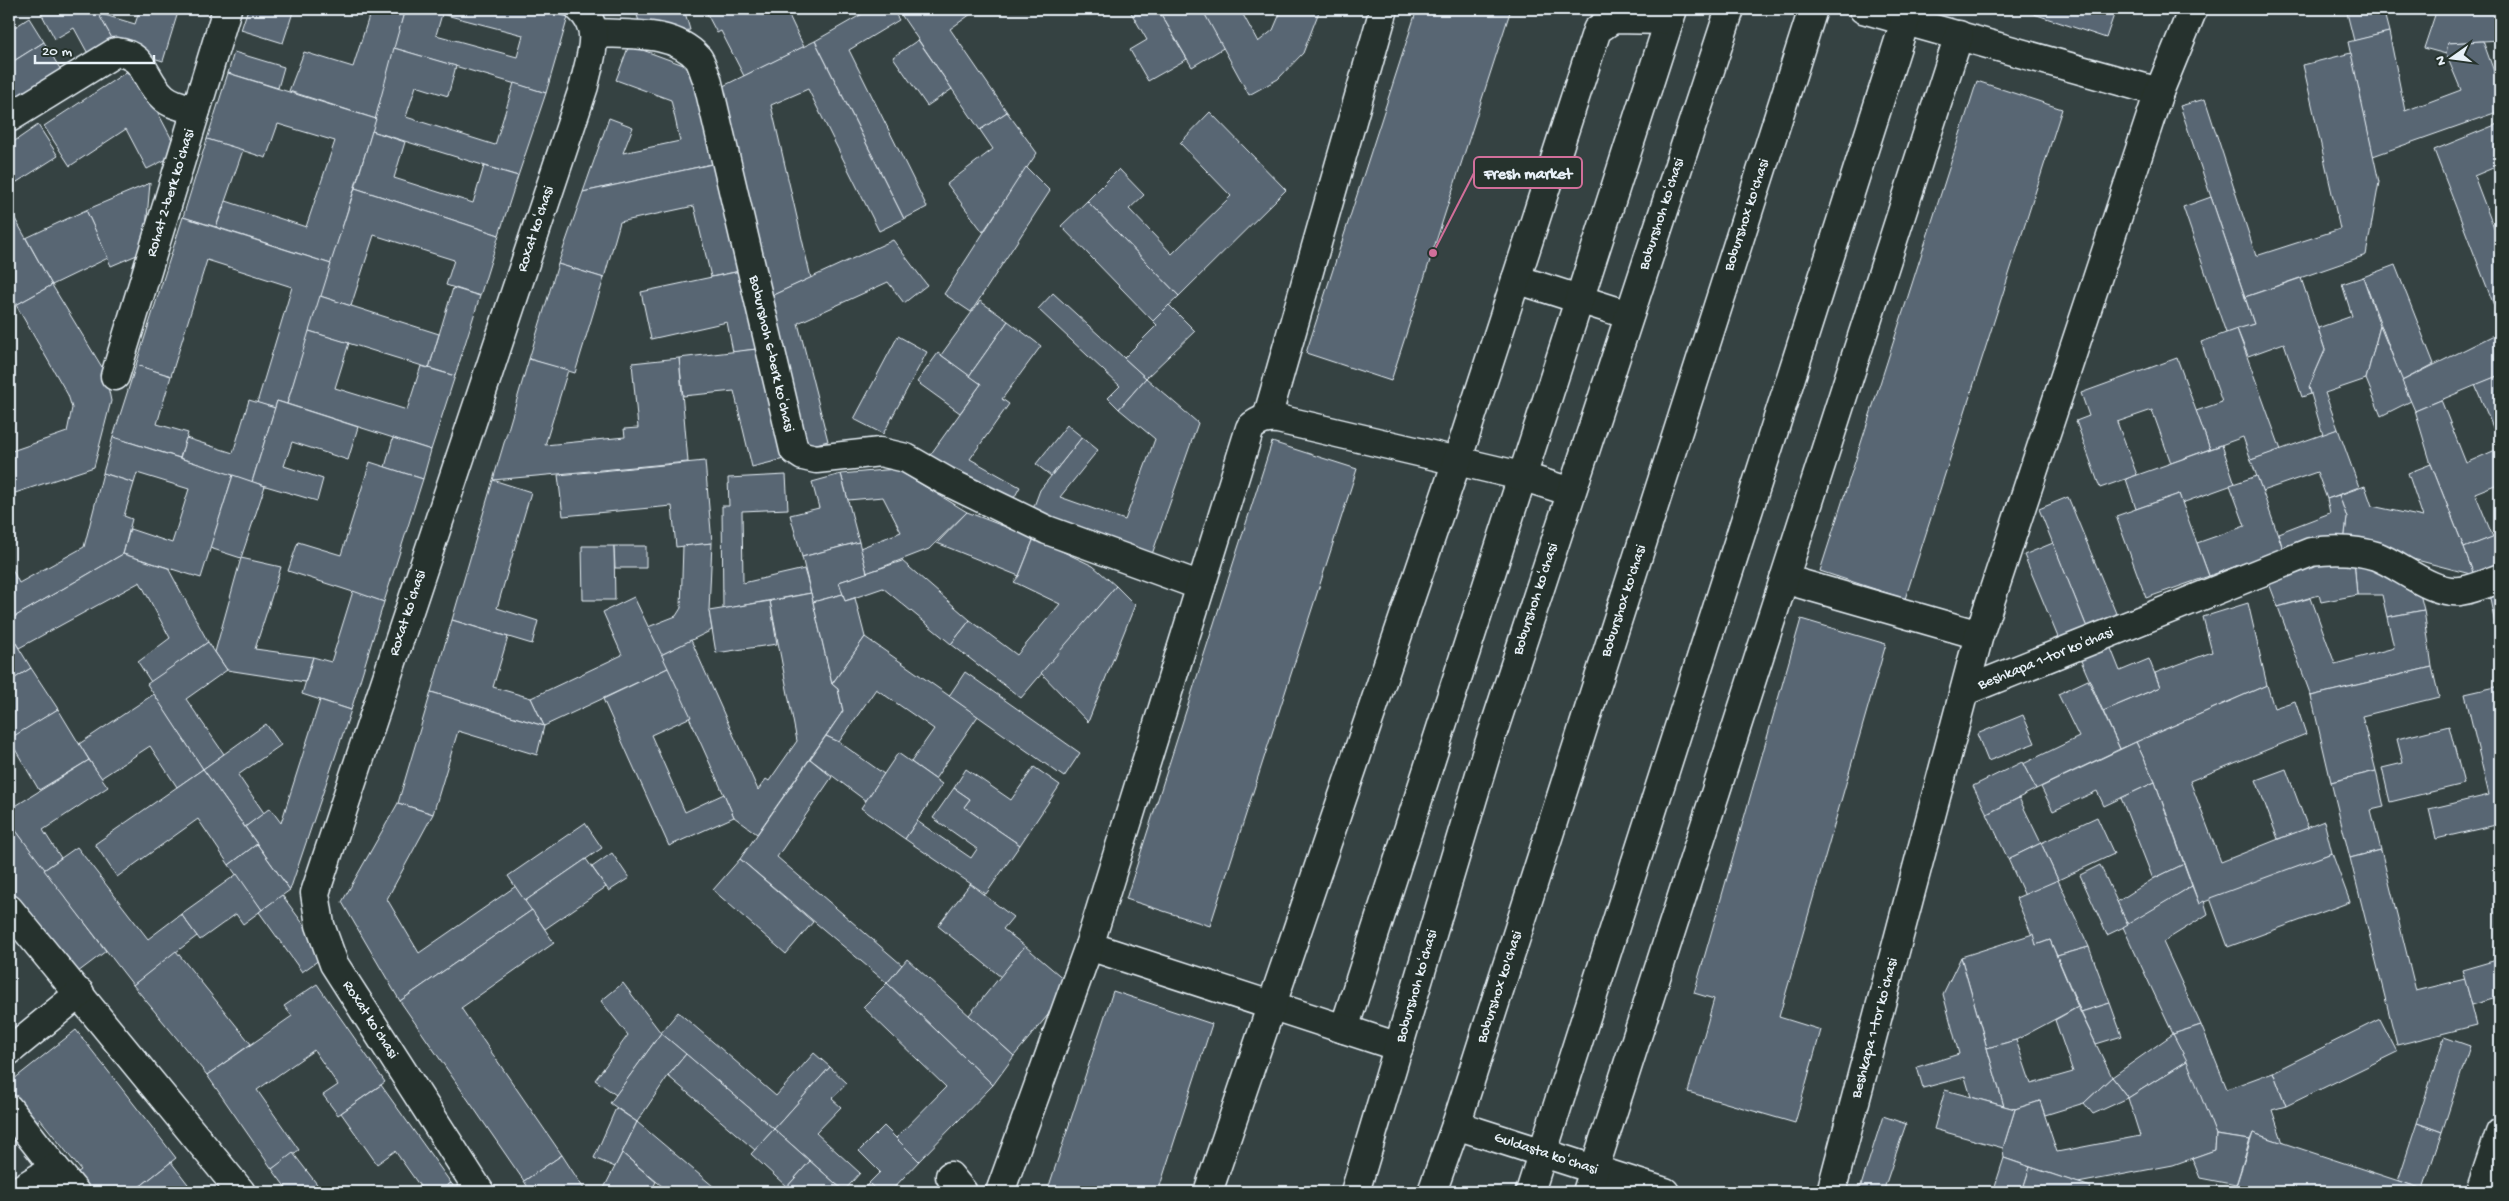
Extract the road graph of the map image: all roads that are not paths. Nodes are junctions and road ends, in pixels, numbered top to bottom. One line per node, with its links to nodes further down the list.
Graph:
1 (227, 9): 13 (street, Rohat 2-berk koʻchasi)
2 (580, 9): 10 (street)
3 (1384, 9): 19 (street)
4 (1730, 9): 17 (street, Boburshoh koʻchasi)
5 (1813, 9): 36 (street, Boburshox ko'chasi)
6 (1863, 9): 9 (street)
7 (2192, 9): 12 (street)
8 (1671, 14): 15 (street); 16 (street)
9 (1907, 15): 11 (street); 38 (street)
10 (595, 32): 25 (street, Boburshoh 6-berk koʻchasi); 44 (street, Roxat koʻchasi)
11 (1958, 35): 12 (street); 24 (street)
12 (2159, 92): 26 (street)
13 (196, 110): 14 (street); 18 (street, Rohat 2-berk koʻchasi)
14 (9, 118)
15 (1516, 280): 16 (street); 20 (street)
16 (1578, 299): 17 (street); 21 (street)
17 (1629, 314): 22 (street, Boburshoh koʻchasi)
18 (115, 376)
19 (1267, 418): 20 (street); 25 (street)
20 (1457, 461): 21 (street); 31 (street)
21 (1521, 476): 22 (street); 32 (street)
22 (1571, 492): 33 (street, Boburshoh koʻchasi)
23 (2500, 578): 27 (street, Beshkapa 1-tor koʼchasi)
24 (1784, 579): 26 (street); 40 (street)
25 (1201, 586): 29 (street)
26 (1978, 635): 27 (street)
27 (1966, 691): 51 (street, Beshkapa 1-tor koʼchasi)
28 (9, 910): 30 (street)
29 (1089, 946): 31 (street); 45 (street)
30 (80, 993): 34 (street); 43 (street)
31 (1272, 1005): 32 (street); 46 (street)
32 (1344, 1029): 33 (street)
33 (1399, 1047): 47 (street, Boburshoh koʻchasi)
34 (9, 1051)
35 (9, 1109): 39 (street)
36 (1456, 1125): 38 (street, Guldasta koʻchasi); 48 (street, Boburshox ko'chasi)
37 (2500, 1133): 52 (street)
38 (1542, 1153): 40 (street, Guldasta koʻchasi); 49 (street)
39 (55, 1168): 41 (street); 42 (street)
40 (1591, 1181): 50 (street, Guldasta koʻchasi)
41 (16, 1192)
42 (75, 1192)
43 (241, 1192)
44 (480, 1192)
45 (1000, 1192)
46 (1208, 1192)
47 (1355, 1192)
48 (1432, 1192)
49 (1530, 1192)
50 (1665, 1192)
51 (1831, 1192)
52 (2480, 1192)

